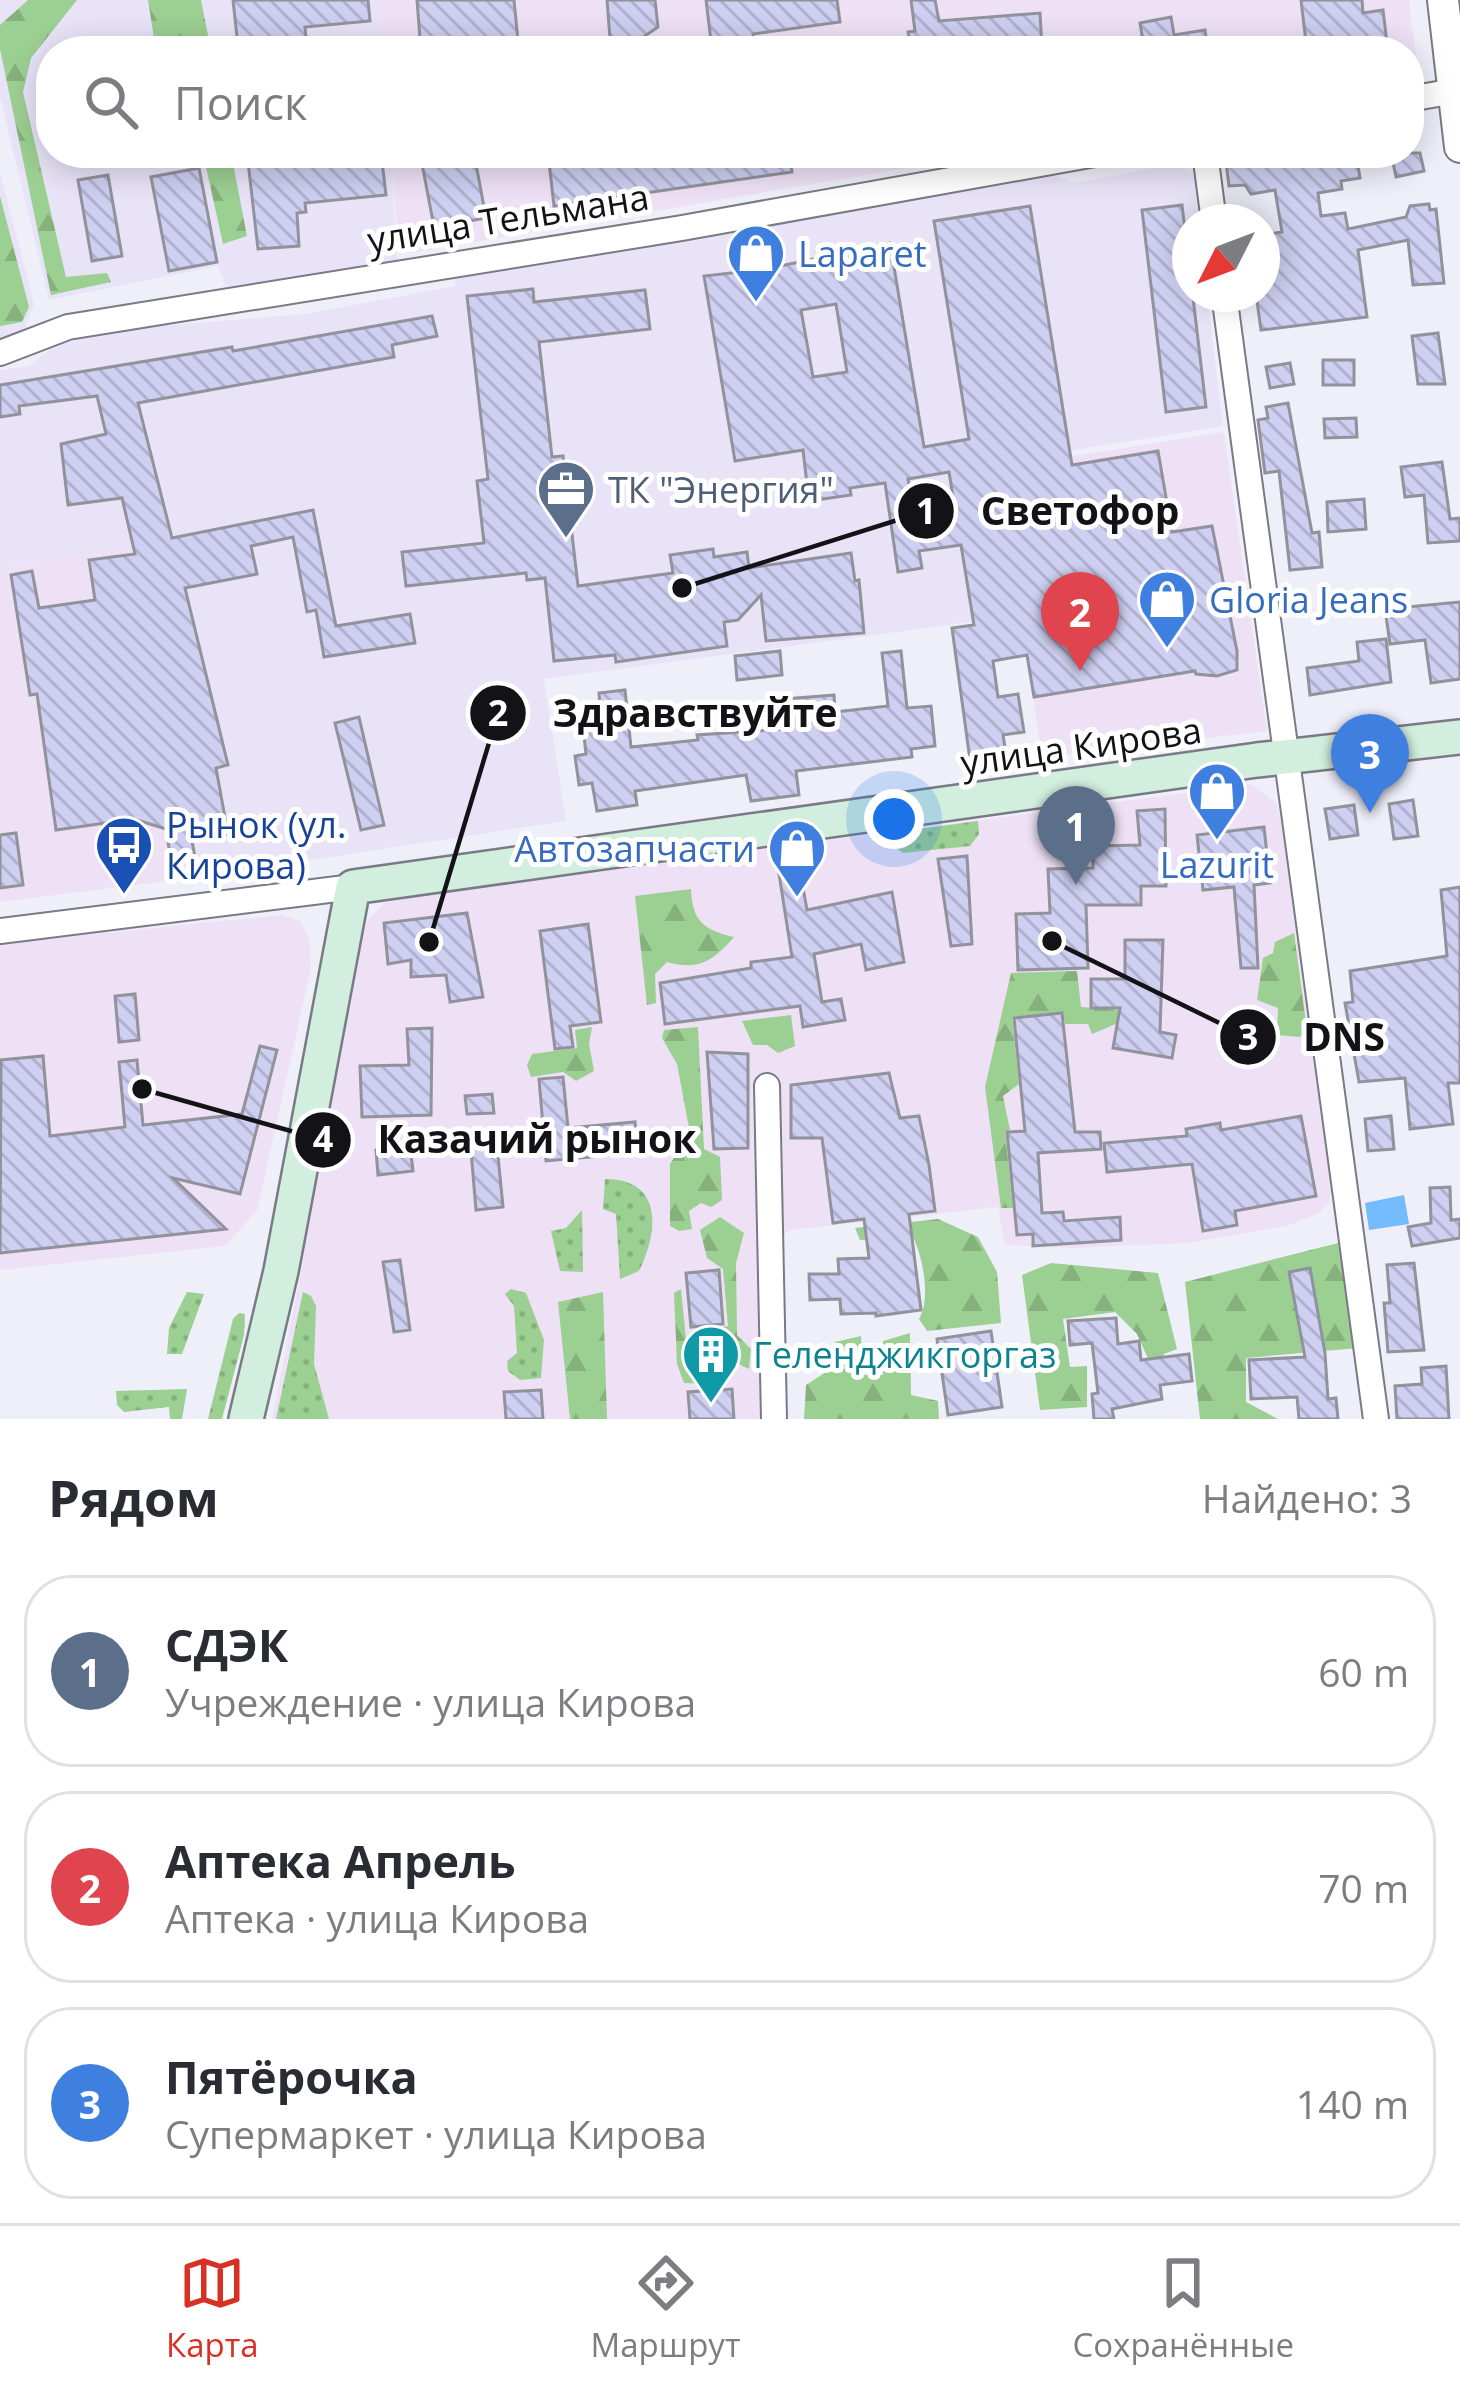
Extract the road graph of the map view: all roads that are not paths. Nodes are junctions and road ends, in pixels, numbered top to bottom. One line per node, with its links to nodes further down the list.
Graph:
1 (1443, 0): 2 (street)
2 (1457, 90): 3 (street); 4 (street)
3 (1424, 96)
4 (1460, 148)
5 (1017, 168): 9 (street, улица Тельмана)
6 (1207, 168): 7 (street)
7 (1212, 204)
8 (1228, 312): 11 (street)
9 (0, 353)
10 (1460, 737): 11 (main road, улица Кирова)
11 (1290, 758): 12 (main road, улица Кирова); 17 (street)
12 (353, 887): 13 (street, улица Кирова); 15 (main road)
13 (0, 931)
14 (767, 1086): 16 (street)
15 (246, 1419)
16 (774, 1419)
17 (1376, 1419)

